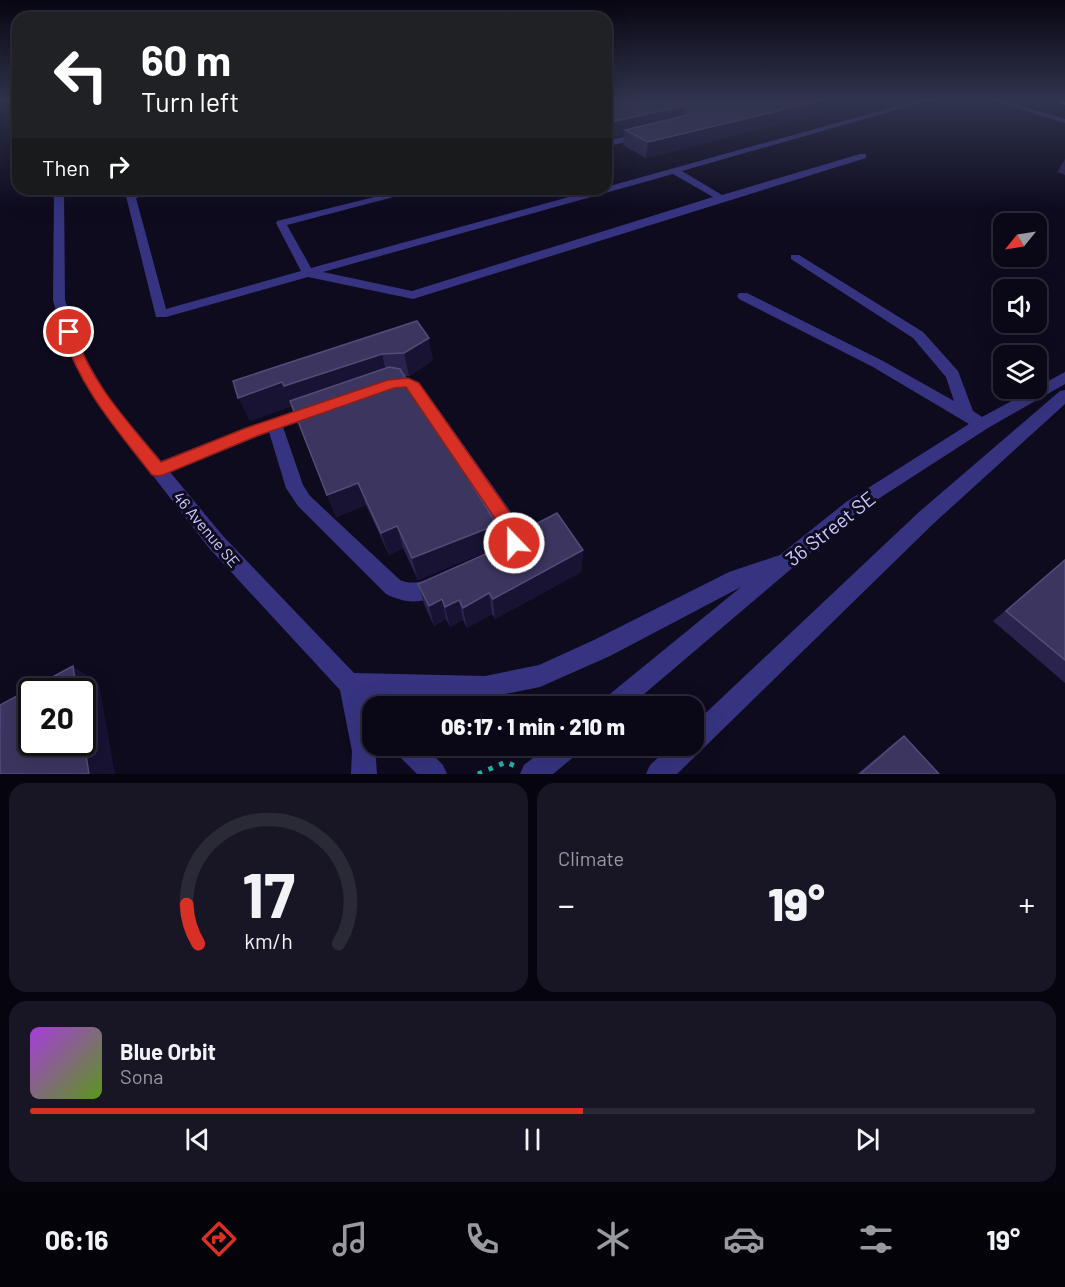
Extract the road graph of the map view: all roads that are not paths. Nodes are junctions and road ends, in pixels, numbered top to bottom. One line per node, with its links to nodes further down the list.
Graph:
1 (637, 136): 3 (street)
2 (798, 136): 5 (street)
3 (612, 142)
4 (863, 156): 11 (street)
5 (674, 171): 6 (street); 11 (street)
6 (612, 188)
7 (59, 195): 22 (street, 46 Avenue SE)
8 (136, 195): 13 (street)
9 (395, 195): 13 (street)
10 (588, 195): 13 (street)
11 (721, 198): 13 (street)
12 (795, 257): 19 (street)
13 (308, 273)
14 (743, 296): 19 (street)
15 (1065, 377): 21 (street, 36 Street SE)
16 (371, 391): 24 (street)
17 (1065, 395): 29 (street)
18 (328, 406): 20 (street)
19 (966, 415): 21 (street)
20 (274, 424): 22 (street); 25 (street)
21 (982, 424): 23 (street, 36 Street SE)
22 (158, 470): 26 (street, 46 Avenue SE)
23 (789, 559): 26 (street); 27 (street, 36 Street SE)
24 (491, 562)
25 (452, 579)
26 (350, 684): 28 (street, 46 Avenue SE); 34 (street)
27 (625, 696)
28 (362, 697)
29 (704, 731)
30 (417, 756): 35 (street)
31 (551, 756): 33 (street)
32 (678, 756): 36 (street)
33 (526, 771)
34 (364, 774)
35 (434, 774)
36 (659, 774)

